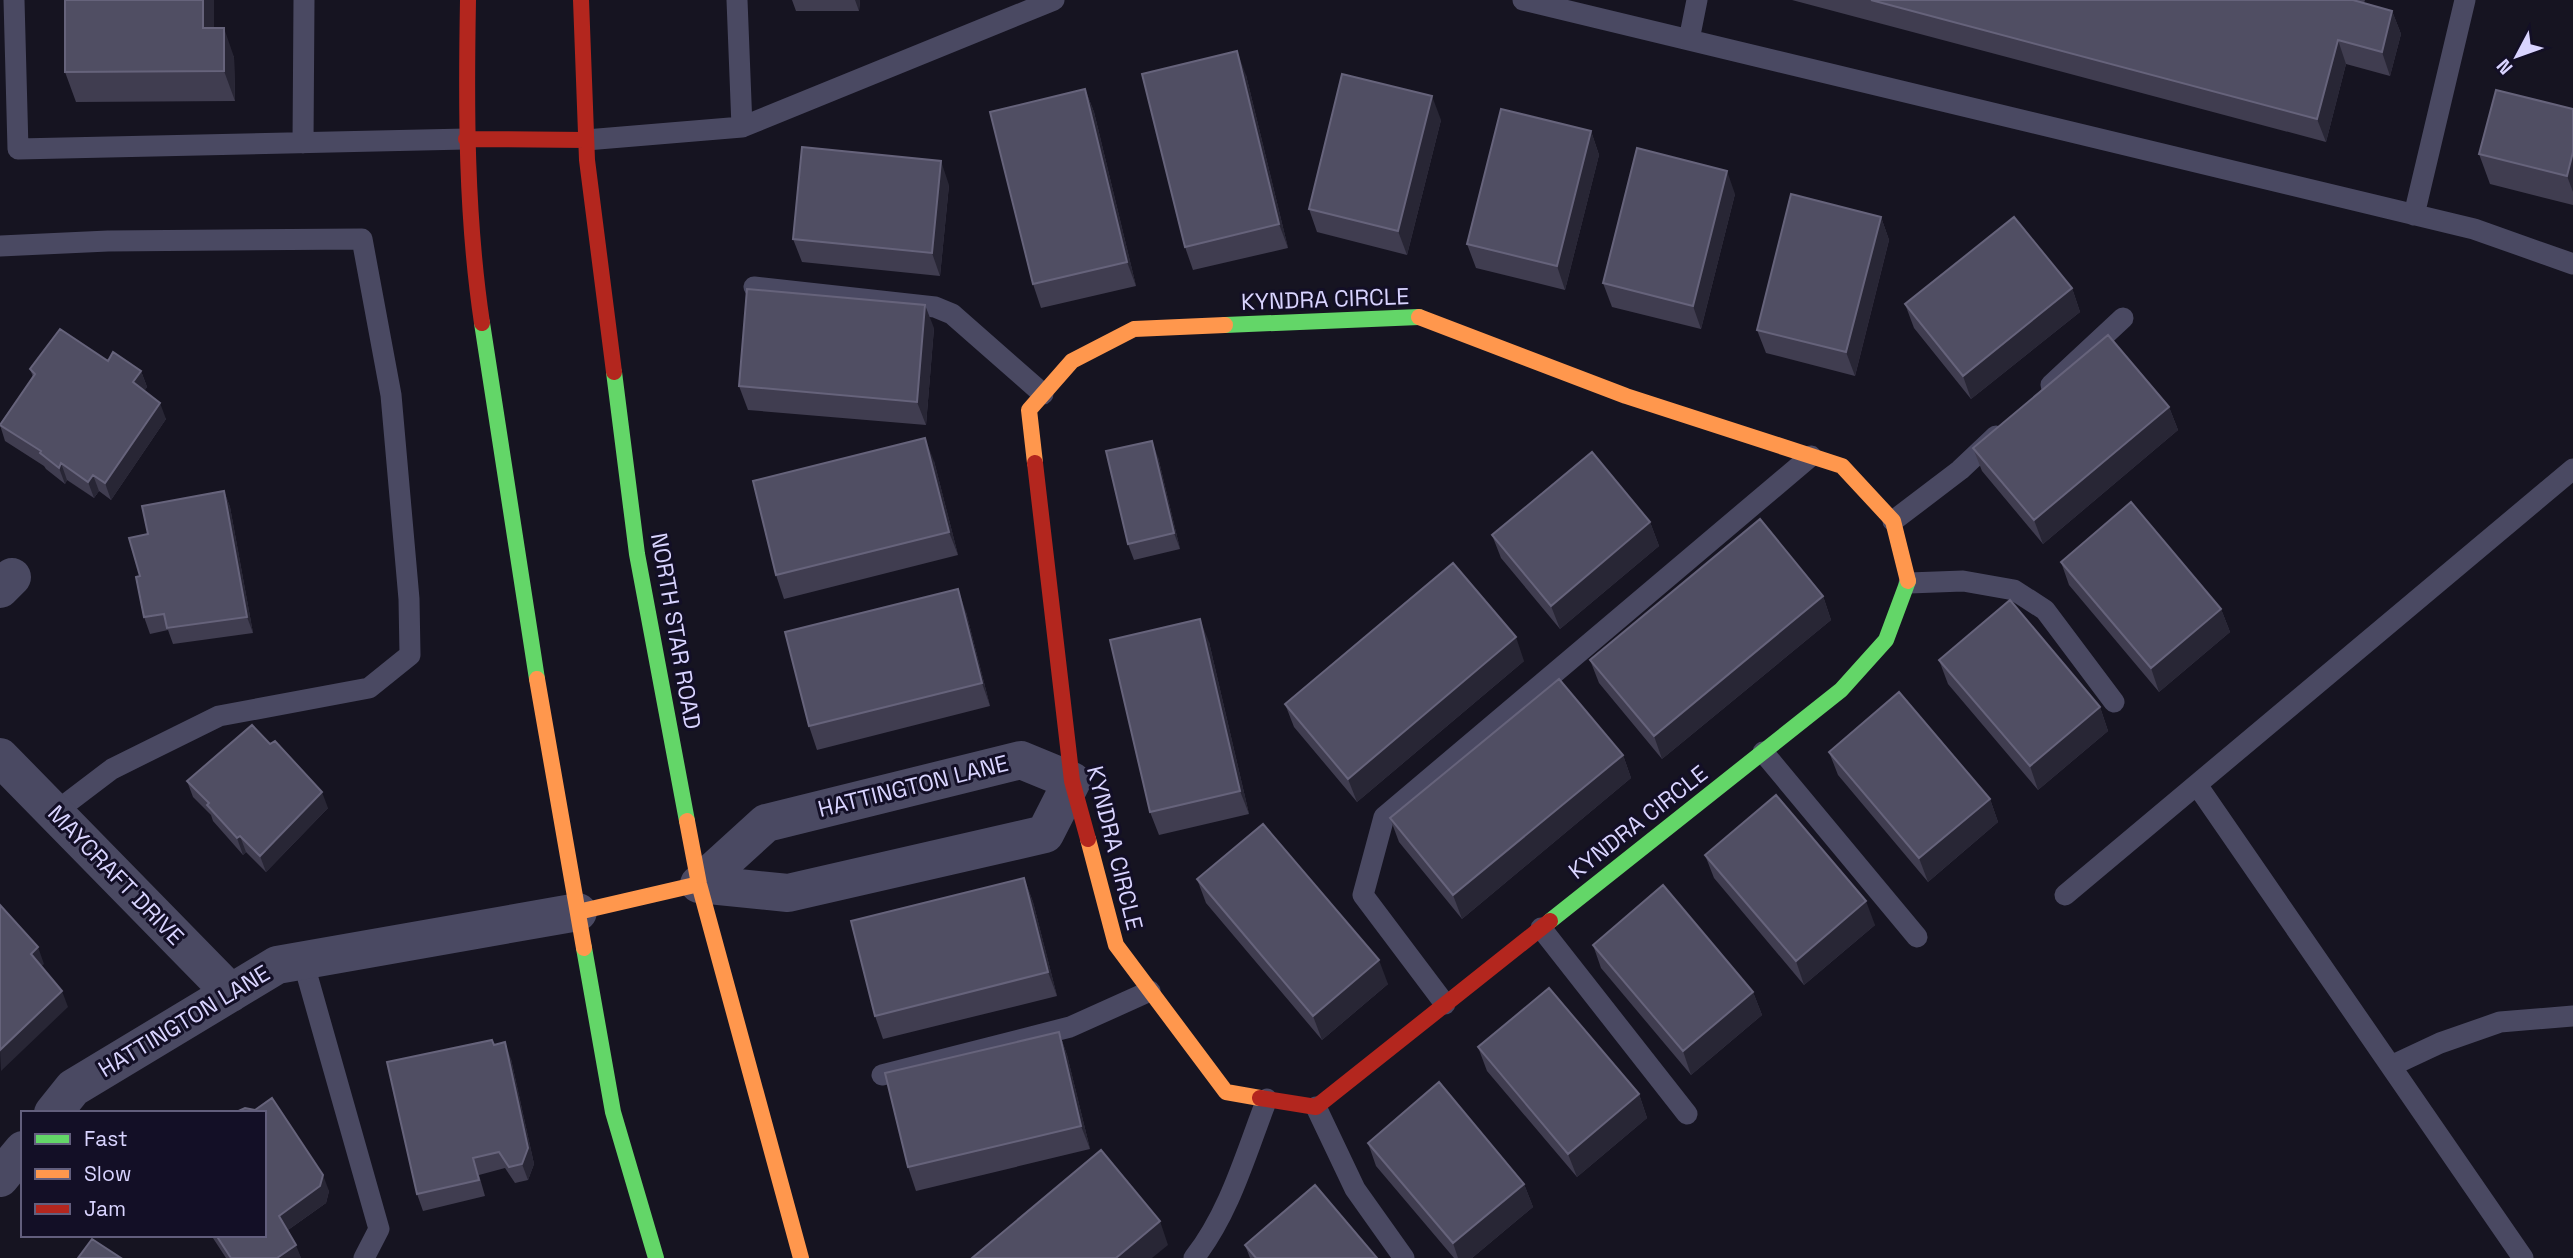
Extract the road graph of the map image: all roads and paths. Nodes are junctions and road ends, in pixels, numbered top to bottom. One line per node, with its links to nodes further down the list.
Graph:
1 (14, 0): 14 (lane)
2 (304, 0): 14 (lane)
3 (468, 0): 12 (main road)
4 (581, 0): 13 (main road, NORTH STAR ROAD)
5 (737, 0): 11 (lane)
6 (1054, 0): 11 (lane)
7 (1523, 0): 10 (lane)
8 (1697, 0): 10 (lane)
9 (2465, 0): 15 (lane)
10 (1689, 40): 15 (lane)
11 (742, 127): 13 (lane)
12 (466, 139): 13 (main road); 14 (lane); 35 (main road)
13 (586, 140): 33 (main road, NORTH STAR ROAD)
14 (303, 143)
15 (2414, 215): 17 (lane)
16 (0, 246): 32 (lane)
17 (2573, 264)
18 (754, 287): 20 (lane)
19 (2123, 318): 21 (lane)
20 (1043, 394): 23 (main road, KYNDRA CIRCLE); 30 (main road, KYNDRA CIRCLE)
21 (2031, 403)
22 (2011, 422): 25 (lane)
23 (1811, 456): 25 (main road, KYNDRA CIRCLE); 41 (lane)
24 (2573, 470): 31 (lane)
25 (1893, 521): 26 (main road, KYNDRA CIRCLE)
26 (1909, 583): 27 (lane); 28 (main road, KYNDRA CIRCLE)
27 (2114, 702)
28 (1763, 752): 36 (main road, KYNDRA CIRCLE); 37 (lane)
29 (0, 757): 32 (street, MAYCRAFT DRIVE)
30 (1072, 781): 33 (street, HATTINGTON LANE); 33 (street); 39 (main road, KYNDRA CIRCLE)
31 (2197, 785): 34 (lane); 43 (lane)
32 (54, 813): 40 (street, MAYCRAFT DRIVE)
33 (699, 884): 35 (main road); 53 (main road, NORTH STAR ROAD)
34 (2065, 895)
35 (578, 912): 38 (street, HATTINGTON LANE); 52 (main road)
36 (1541, 928): 41 (main road, KYNDRA CIRCLE); 48 (lane)
37 (1917, 937)
38 (303, 961): 40 (street, HATTINGTON LANE); 51 (lane)
39 (1150, 990): 44 (lane); 45 (main road, KYNDRA CIRCLE)
40 (231, 993): 47 (street, HATTINGTON LANE)
41 (1446, 1004): 46 (main road, KYNDRA CIRCLE)
42 (2573, 1016): 43 (lane)
43 (2393, 1065): 56 (lane)
44 (881, 1075)
45 (1268, 1099): 46 (main road, KYNDRA CIRCLE); 54 (lane)
46 (1316, 1107): 55 (lane)
47 (55, 1111)
48 (1687, 1114)
49 (21, 1152): 50 (street)
50 (0, 1178)
51 (364, 1258)
52 (656, 1258)
53 (801, 1258)
54 (1194, 1258)
55 (1404, 1258)
56 (2523, 1258)

